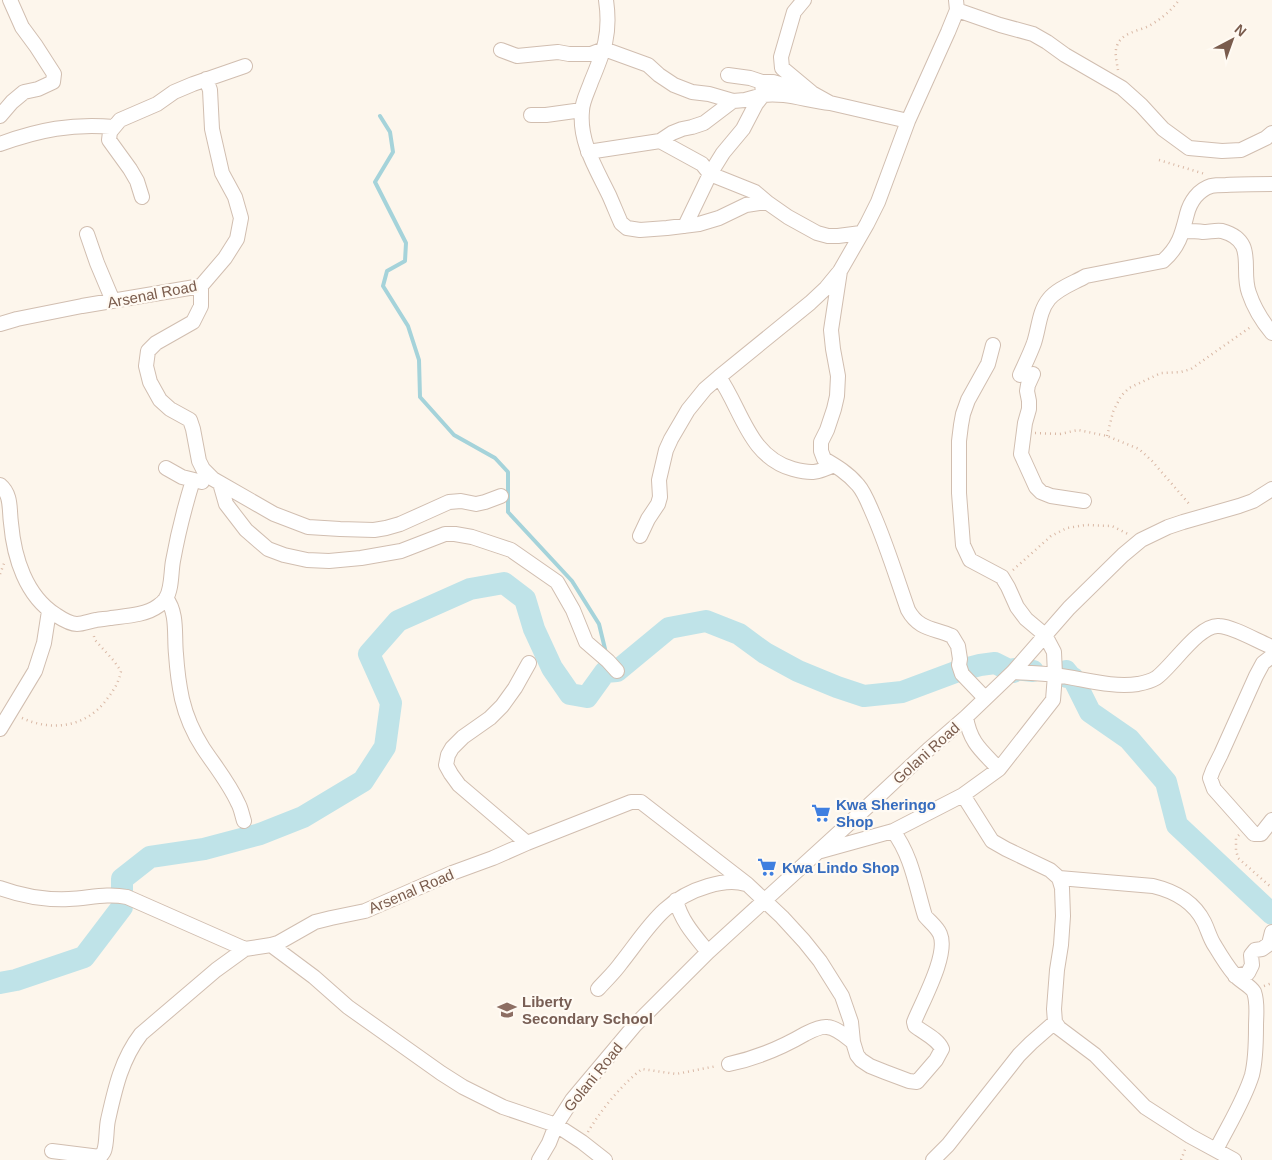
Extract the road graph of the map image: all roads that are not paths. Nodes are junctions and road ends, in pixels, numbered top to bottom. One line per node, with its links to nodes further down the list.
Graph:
1 (10, 0): 16 (street)
2 (606, 0): 6 (street)
3 (804, 0): 11 (street)
4 (956, 5): 17 (street); 19 (street)
5 (501, 50): 6 (street)
6 (604, 50): 12 (street); 14 (street)
7 (245, 66): 9 (street)
8 (728, 75): 10 (street)
9 (206, 79): 18 (street); 32 (street, Arsenal Road)
10 (767, 88): 11 (street); 12 (street); 13 (street); 23 (street)
11 (812, 93): 13 (street)
12 (739, 100): 20 (street)
13 (830, 103): 17 (street)
14 (582, 110): 15 (street); 22 (street)
15 (531, 115)
16 (0, 116)
17 (908, 121): 29 (street)
18 (114, 127): 21 (street); 25 (street)
19 (1272, 134)
20 (660, 141): 22 (street); 23 (street)
21 (0, 144)
22 (588, 152): 27 (street)
23 (710, 174): 26 (street); 27 (street)
24 (1272, 184): 28 (street)
25 (142, 197)
26 (768, 203): 27 (street); 29 (street)
27 (685, 226)
28 (1184, 231): 35 (street); 45 (street)
29 (861, 233): 31 (street)
30 (87, 234): 33 (street)
31 (840, 271): 37 (street); 38 (street)
32 (202, 286): 33 (street, Arsenal Road); 41 (street)
33 (113, 301): 34 (street, Arsenal Road)
34 (0, 324)
35 (1272, 333)
36 (993, 345): 49 (street)
37 (719, 377): 38 (street); 46 (street)
38 (834, 465): 56 (street)
39 (166, 468): 40 (street)
40 (193, 480): 41 (street); 47 (street)
41 (216, 481): 44 (street); 53 (street)
42 (0, 485): 48 (street)
43 (1272, 489): 49 (street, Golani Road)
44 (501, 496)
45 (1084, 501)
46 (640, 536)
47 (166, 598): 48 (street); 62 (street)
48 (49, 611): 58 (street)
49 (1045, 635): 54 (street, Golani Road); 55 (street)
50 (1272, 647): 55 (street)
51 (1272, 656): 61 (street)
52 (529, 662): 64 (street)
53 (617, 671)
54 (1012, 672): 55 (street); 56 (street, Golani Road)
55 (1055, 675): 59 (street)
56 (985, 698): 57 (street, Golani Road)
57 (966, 717): 59 (street); 65 (street, Golani Road)
58 (0, 728)
59 (999, 769): 60 (street)
60 (963, 794): 63 (street); 66 (street)
61 (1272, 820)
62 (244, 821)
63 (893, 831): 65 (street); 78 (street)
64 (527, 843): 67 (street, Arsenal Road); 72 (street, Arsenal Road)
65 (816, 852): 70 (street, Golani Road)
66 (1059, 878): 75 (street); 77 (street)
67 (747, 884): 69 (street); 70 (street, Arsenal Road)
68 (0, 888): 73 (street)
69 (676, 900): 74 (street); 76 (street)
70 (764, 900): 74 (street, Golani Road); 78 (street, Arsenal Road)
71 (1272, 932): 75 (street)
72 (271, 946): 73 (street, Arsenal Road); 80 (street)
73 (246, 949): 83 (street)
74 (708, 952): 80 (street, Golani Road)
75 (1235, 976): 81 (street)
76 (598, 989)
77 (1055, 1022): 81 (street); 86 (street)
78 (853, 1042): 79 (street)
79 (730, 1064)
80 (556, 1125): 84 (street, Golani Road); 85 (street)
81 (1216, 1150): 87 (street)
82 (52, 1151): 83 (street)
83 (99, 1158)
84 (539, 1160)
85 (605, 1160)
86 (934, 1160)
87 (1234, 1160)

